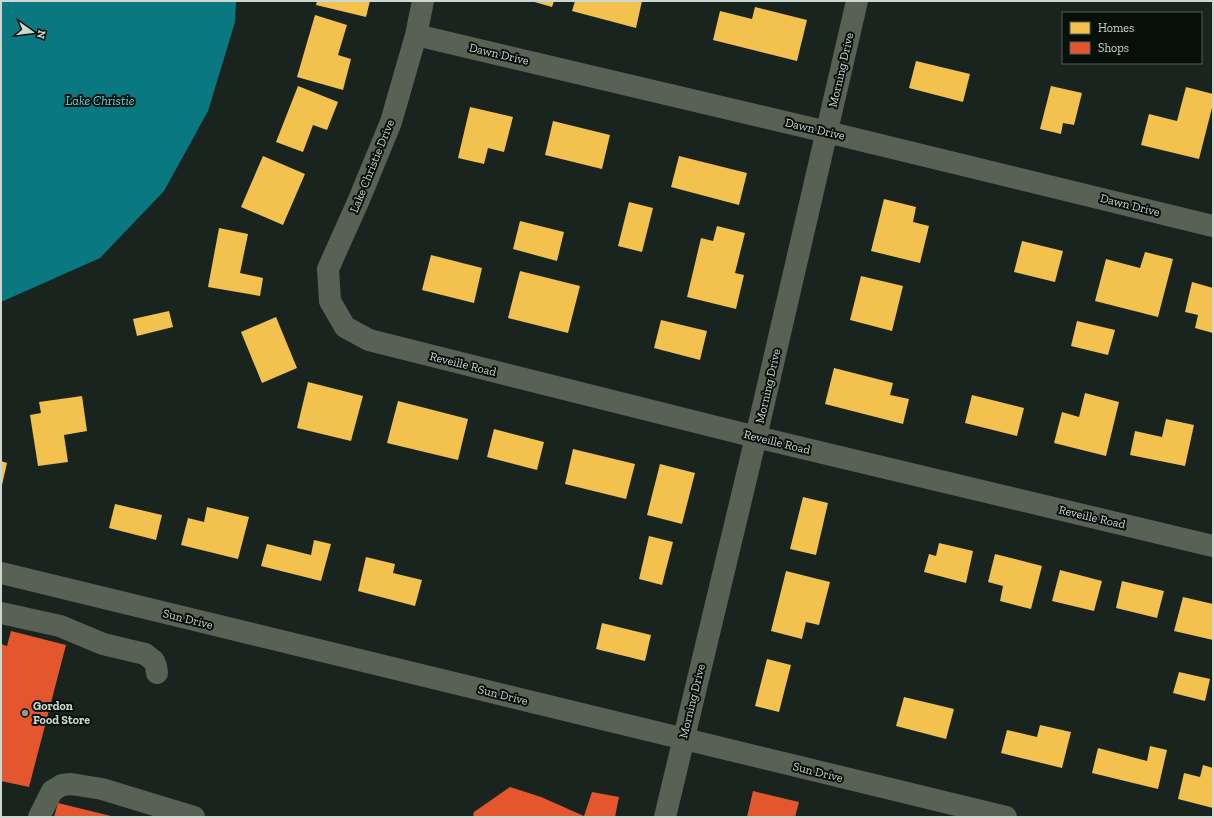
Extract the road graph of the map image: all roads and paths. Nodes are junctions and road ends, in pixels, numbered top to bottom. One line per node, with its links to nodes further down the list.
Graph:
1 (423, 1): 3 (street, Lake Christie Drive)
2 (857, 1): 4 (street, Morning Drive)
3 (416, 35): 4 (street, Dawn Drive); 6 (street, Lake Christie Drive)
4 (827, 132): 5 (street, Dawn Drive); 7 (street, Morning Drive)
5 (1213, 226)
6 (345, 327): 7 (street, Reveille Road)
7 (756, 437): 8 (street, Reveille Road); 12 (street, Morning Drive)
8 (1213, 546)
9 (1, 573): 12 (street, Sun Drive)
10 (1, 613): 11 (street)
11 (157, 673)
12 (683, 739): 15 (street, Morning Drive); 16 (street, Sun Drive)
13 (39, 817): 14 (street)
14 (194, 817)
15 (666, 817)
16 (1006, 817)

